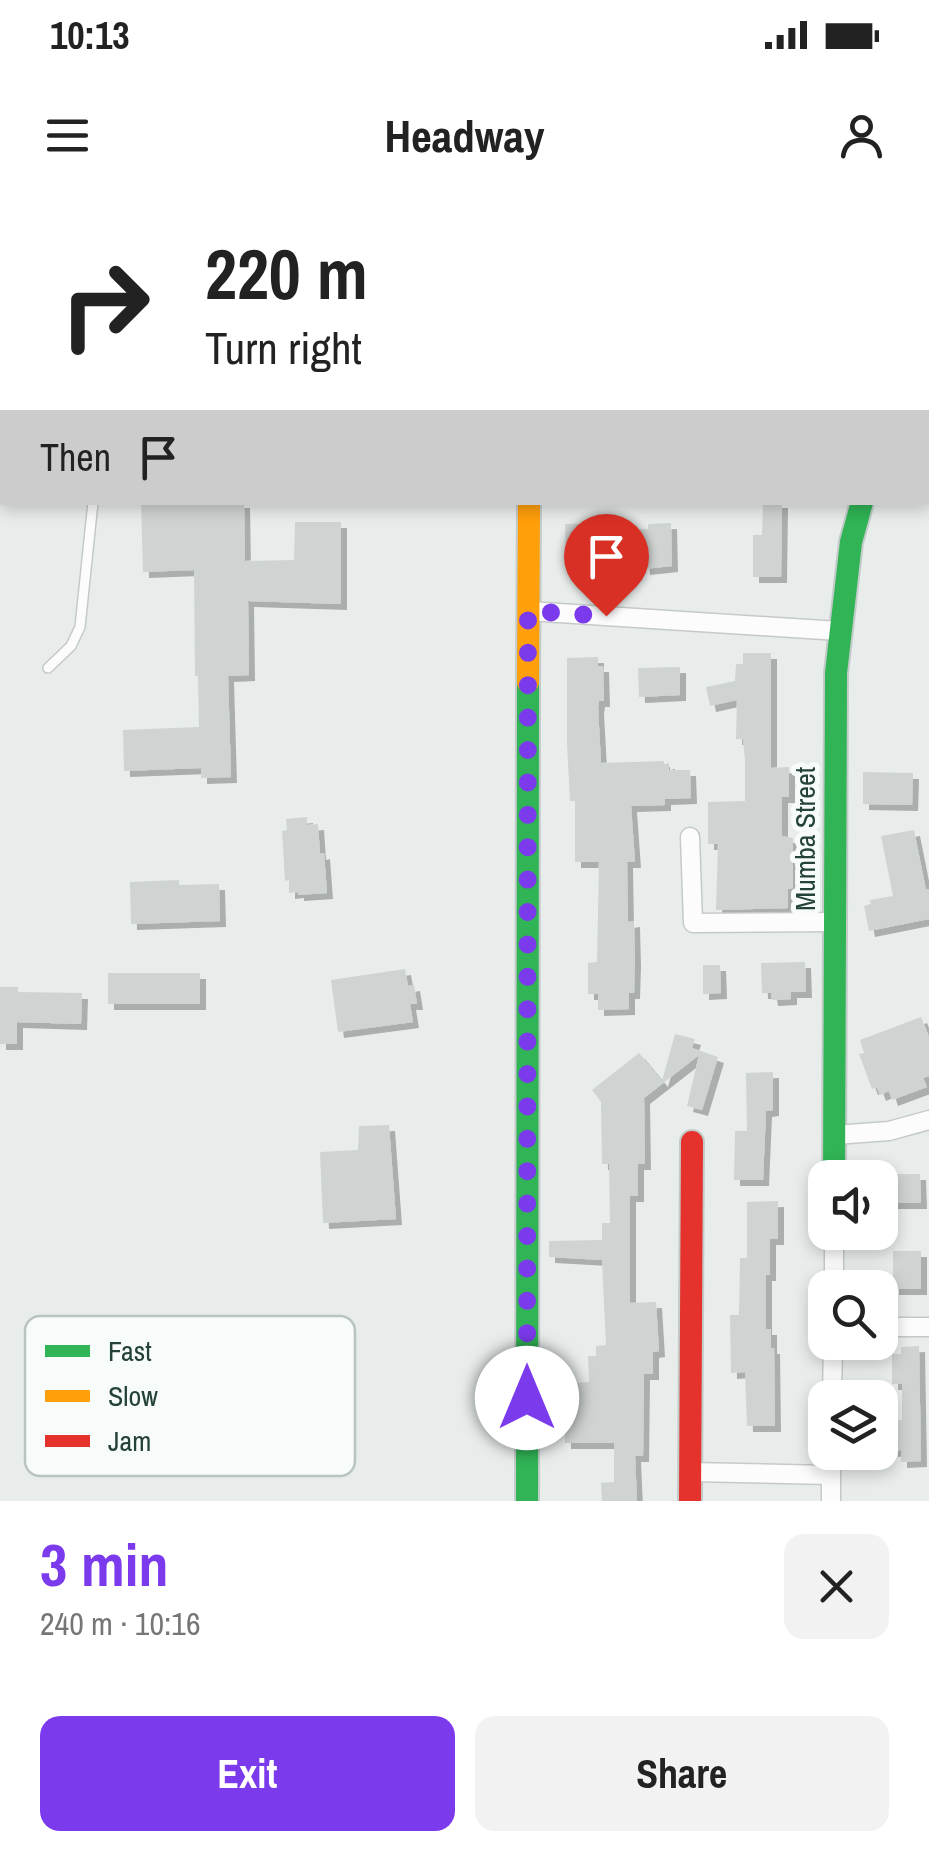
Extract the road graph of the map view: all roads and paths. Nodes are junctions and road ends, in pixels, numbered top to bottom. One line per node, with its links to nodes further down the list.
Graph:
1 (92, 505): 6 (lane)
2 (529, 505): 4 (street)
3 (861, 505): 5 (street, Mumba Street)
4 (528, 611): 5 (street); 18 (street)
5 (839, 631): 8 (street, Mumba Street)
6 (48, 668)
7 (690, 837): 8 (street)
8 (834, 922): 10 (street, Mumba Street)
9 (929, 1120): 10 (street)
10 (834, 1135): 12 (street, Mumba Street)
11 (692, 1142): 16 (street)
12 (834, 1160)
13 (898, 1326): 14 (street)
14 (929, 1327)
15 (831, 1470): 17 (street)
16 (690, 1472): 17 (street); 19 (street)
17 (831, 1475): 20 (street)
18 (527, 1501)
19 (690, 1501)
20 (831, 1501)

